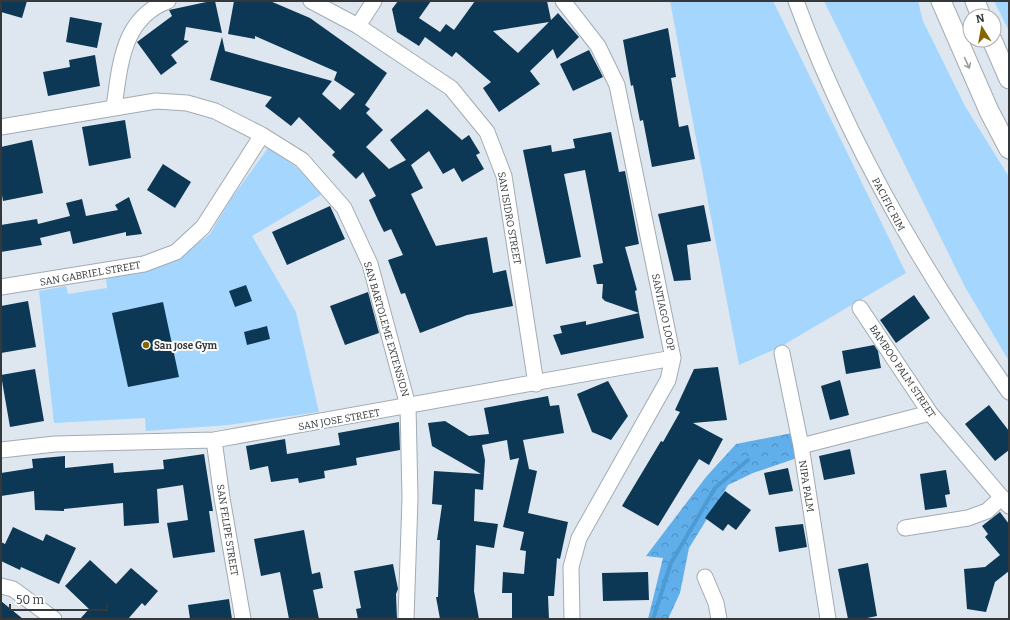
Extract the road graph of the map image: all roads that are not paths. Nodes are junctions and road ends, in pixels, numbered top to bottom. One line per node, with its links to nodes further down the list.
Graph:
1 (168, 1): 10 (street)
2 (310, 1): 7 (street, SAN ISIDRO STREET)
3 (374, 1): 7 (street)
4 (563, 1): 17 (street, SANTIAGO LOOP)
5 (796, 1): 19 (street, PACIFIC RIM)
6 (941, 1): 13 (main road, one-way to 13)
7 (358, 26): 18 (street, SAN ISIDRO STREET)
8 (995, 48): 9 (main road)
9 (1009, 79)
10 (114, 107): 11 (street, SAN BARTOLEME EXTENSION); 12 (street, SAN BARTOLEME EXTENSION)
11 (1, 127)
12 (262, 135): 14 (street, SAN GABRIEL STREET); 20 (street, SAN BARTOLEME EXTENSION)
13 (1009, 149)
14 (1, 288)
15 (860, 308): 21 (street, BAMBOO PALM STREET)
16 (782, 354): 23 (street, NIPA PALM)
17 (673, 358): 18 (street, SAN JOSE STREET); 32 (street, SANTIAGO LOOP)
18 (536, 384): 20 (street, SAN JOSE STREET)
19 (1009, 392)
20 (408, 406): 22 (street, SAN JOSE STREET); 31 (street, SAN BARTOLEME EXTENSION)
21 (930, 412): 23 (street); 25 (street, BAMBOO PALM STREET)
22 (214, 440): 24 (street, SAN JOSE STREET); 30 (street, SAN FELIPE STREET)
23 (801, 446): 34 (street, NIPA PALM)
24 (1, 450)
25 (1006, 501): 26 (street)
26 (905, 528)
27 (705, 577): 33 (street)
28 (1, 586): 29 (street)
29 (54, 619)
30 (243, 619)
31 (406, 619)
32 (572, 619)
33 (719, 619)
34 (828, 619)

